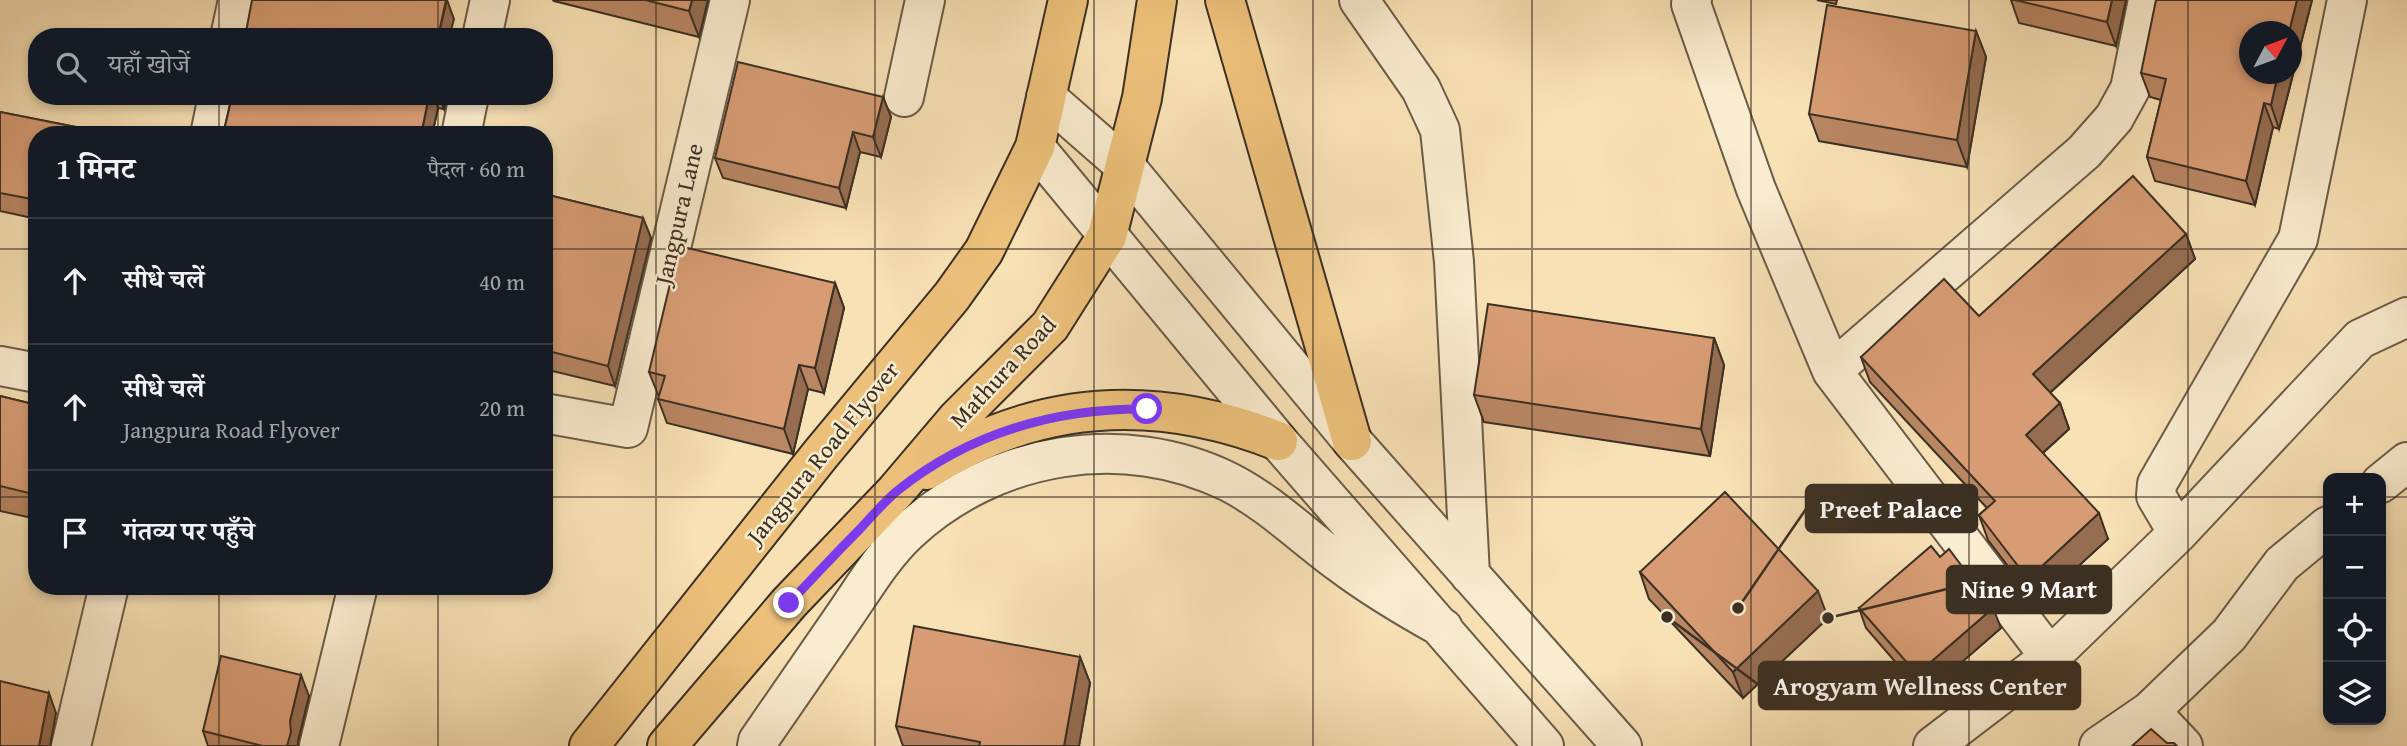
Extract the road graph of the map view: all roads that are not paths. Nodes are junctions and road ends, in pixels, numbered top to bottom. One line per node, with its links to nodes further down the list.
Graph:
1 (238, 0): 12 (street)
2 (490, 0): 13 (street)
3 (730, 0): 27 (street, Jangpura Lane)
4 (925, 0): 14 (street)
5 (1068, 0): 15 (main road)
6 (1157, 0): 21 (main road, Mathura Road)
7 (1225, 0): 29 (main road)
8 (1359, 0): 33 (street)
9 (1692, 0): 26 (street)
10 (2148, 0): 26 (street)
11 (2347, 0): 32 (street)
12 (232, 28)
13 (484, 28)
14 (904, 97)
15 (1046, 97): 20 (main road); 21 (street)
16 (216, 105): 18 (street)
17 (467, 105): 19 (street)
18 (212, 126)
19 (463, 126)
20 (1035, 147): 22 (street); 41 (main road, Jangpura Road Flyover)
21 (1126, 167): 22 (main road, Mathura Road); 29 (street)
22 (1107, 236): 28 (street); 30 (main road, Mathura Road)
23 (2407, 317): 32 (street)
24 (0, 366): 25 (street)
25 (28, 371)
26 (1832, 371): 37 (street)
27 (553, 415)
28 (1278, 441): 30 (main road); 36 (street)
29 (1352, 441): 33 (street)
30 (895, 492): 42 (main road)
31 (2323, 530): 38 (street)
32 (2178, 533): 37 (street)
33 (1470, 575): 45 (street)
34 (107, 595): 39 (street)
35 (356, 595): 40 (street)
36 (1443, 628): 43 (street); 44 (street)
37 (2050, 657): 46 (street)
38 (2150, 711): 47 (street); 48 (street)
39 (71, 746)
40 (319, 746)
41 (589, 746)
42 (667, 746)
43 (757, 746)
44 (1544, 746)
45 (1622, 746)
46 (1933, 746)
47 (2099, 746)
48 (2183, 746)

